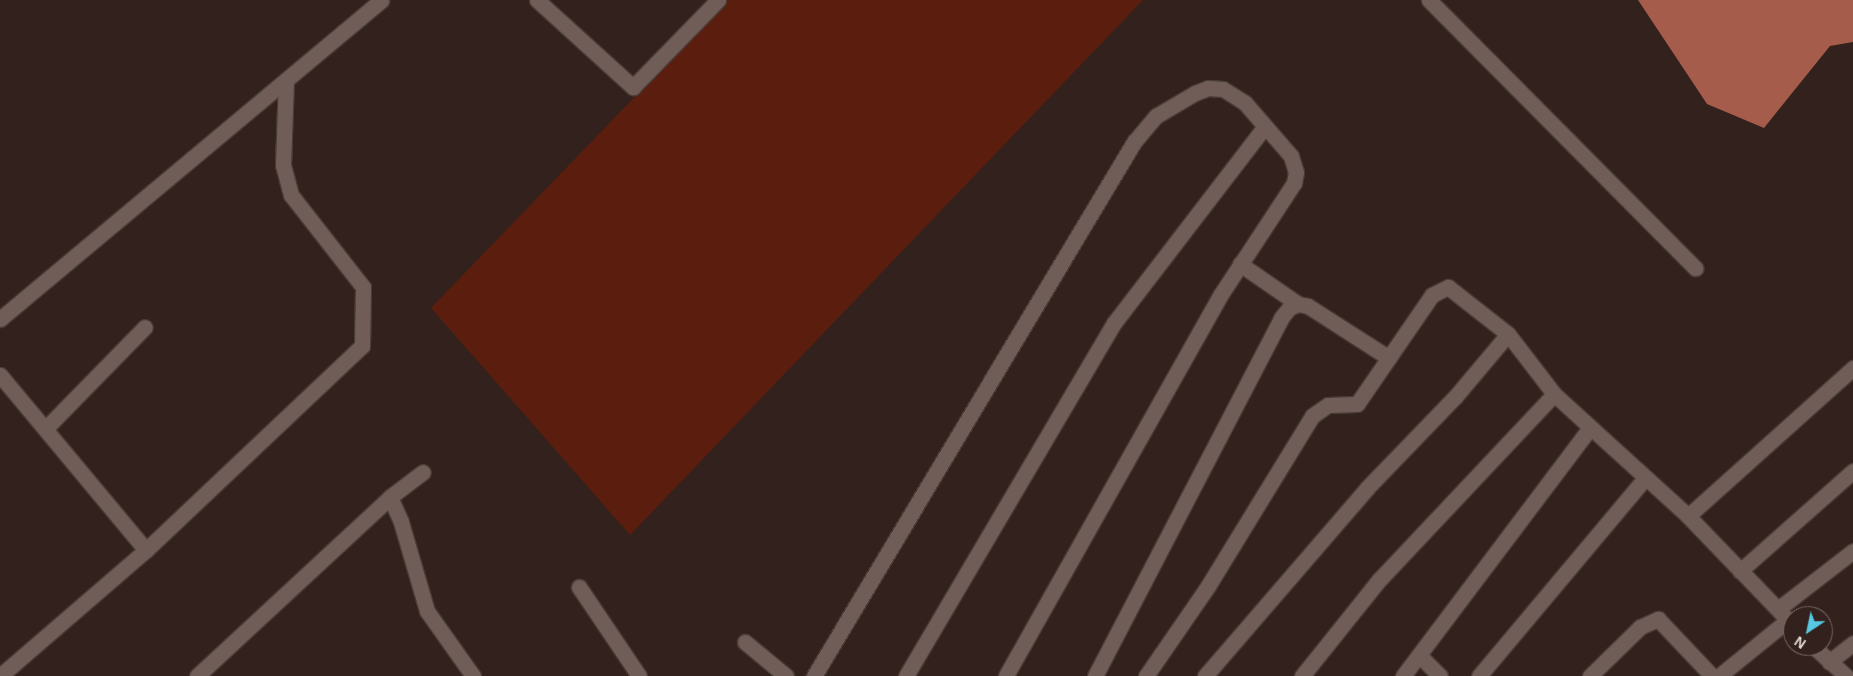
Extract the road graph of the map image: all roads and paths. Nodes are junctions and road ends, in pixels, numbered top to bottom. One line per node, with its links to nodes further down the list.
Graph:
1 (381, 0): 5 (street)
2 (537, 0): 3 (street)
3 (718, 0)
4 (1429, 0): 8 (street)
5 (286, 80): 10 (street); 24 (street)
6 (1265, 126): 7 (street); 41 (street); 42 (street)
7 (1240, 264): 9 (street); 43 (street)
8 (1695, 268)
9 (1298, 304): 13 (street); 44 (street)
10 (0, 319)
11 (145, 327): 17 (street)
12 (1508, 334): 13 (street); 16 (street); 46 (street)
13 (1389, 358): 45 (street)
14 (1853, 368): 23 (street)
15 (0, 375): 17 (street)
16 (1554, 394): 18 (street); 47 (street)
17 (46, 428): 24 (street)
18 (1590, 428): 21 (street); 33 (street)
19 (1853, 471): 26 (street)
20 (423, 472): 22 (street)
21 (1645, 478): 23 (street); 50 (street)
22 (390, 497): 37 (street); 38 (street)
23 (1688, 516): 26 (street)
24 (146, 550): 36 (street)
25 (1853, 551): 28 (street)
26 (1740, 571): 29 (street)
27 (579, 586): 39 (street)
28 (1798, 606)
29 (1783, 615)
30 (1783, 621): 53 (street)
31 (745, 642): 40 (street)
32 (1853, 643): 35 (street)
33 (1420, 656): 48 (street); 49 (street)
34 (1823, 656): 35 (street)
35 (1829, 662): 54 (street)
36 (0, 676)
37 (197, 676)
38 (473, 676)
39 (639, 676)
40 (786, 676)
41 (814, 676)
42 (906, 676)
43 (1006, 676)
44 (1095, 676)
45 (1146, 676)
46 (1205, 676)
47 (1302, 676)
48 (1403, 676)
49 (1440, 676)
50 (1479, 676)
51 (1590, 676): 52 (street)
52 (1712, 676)
53 (1720, 676)
54 (1846, 676)

